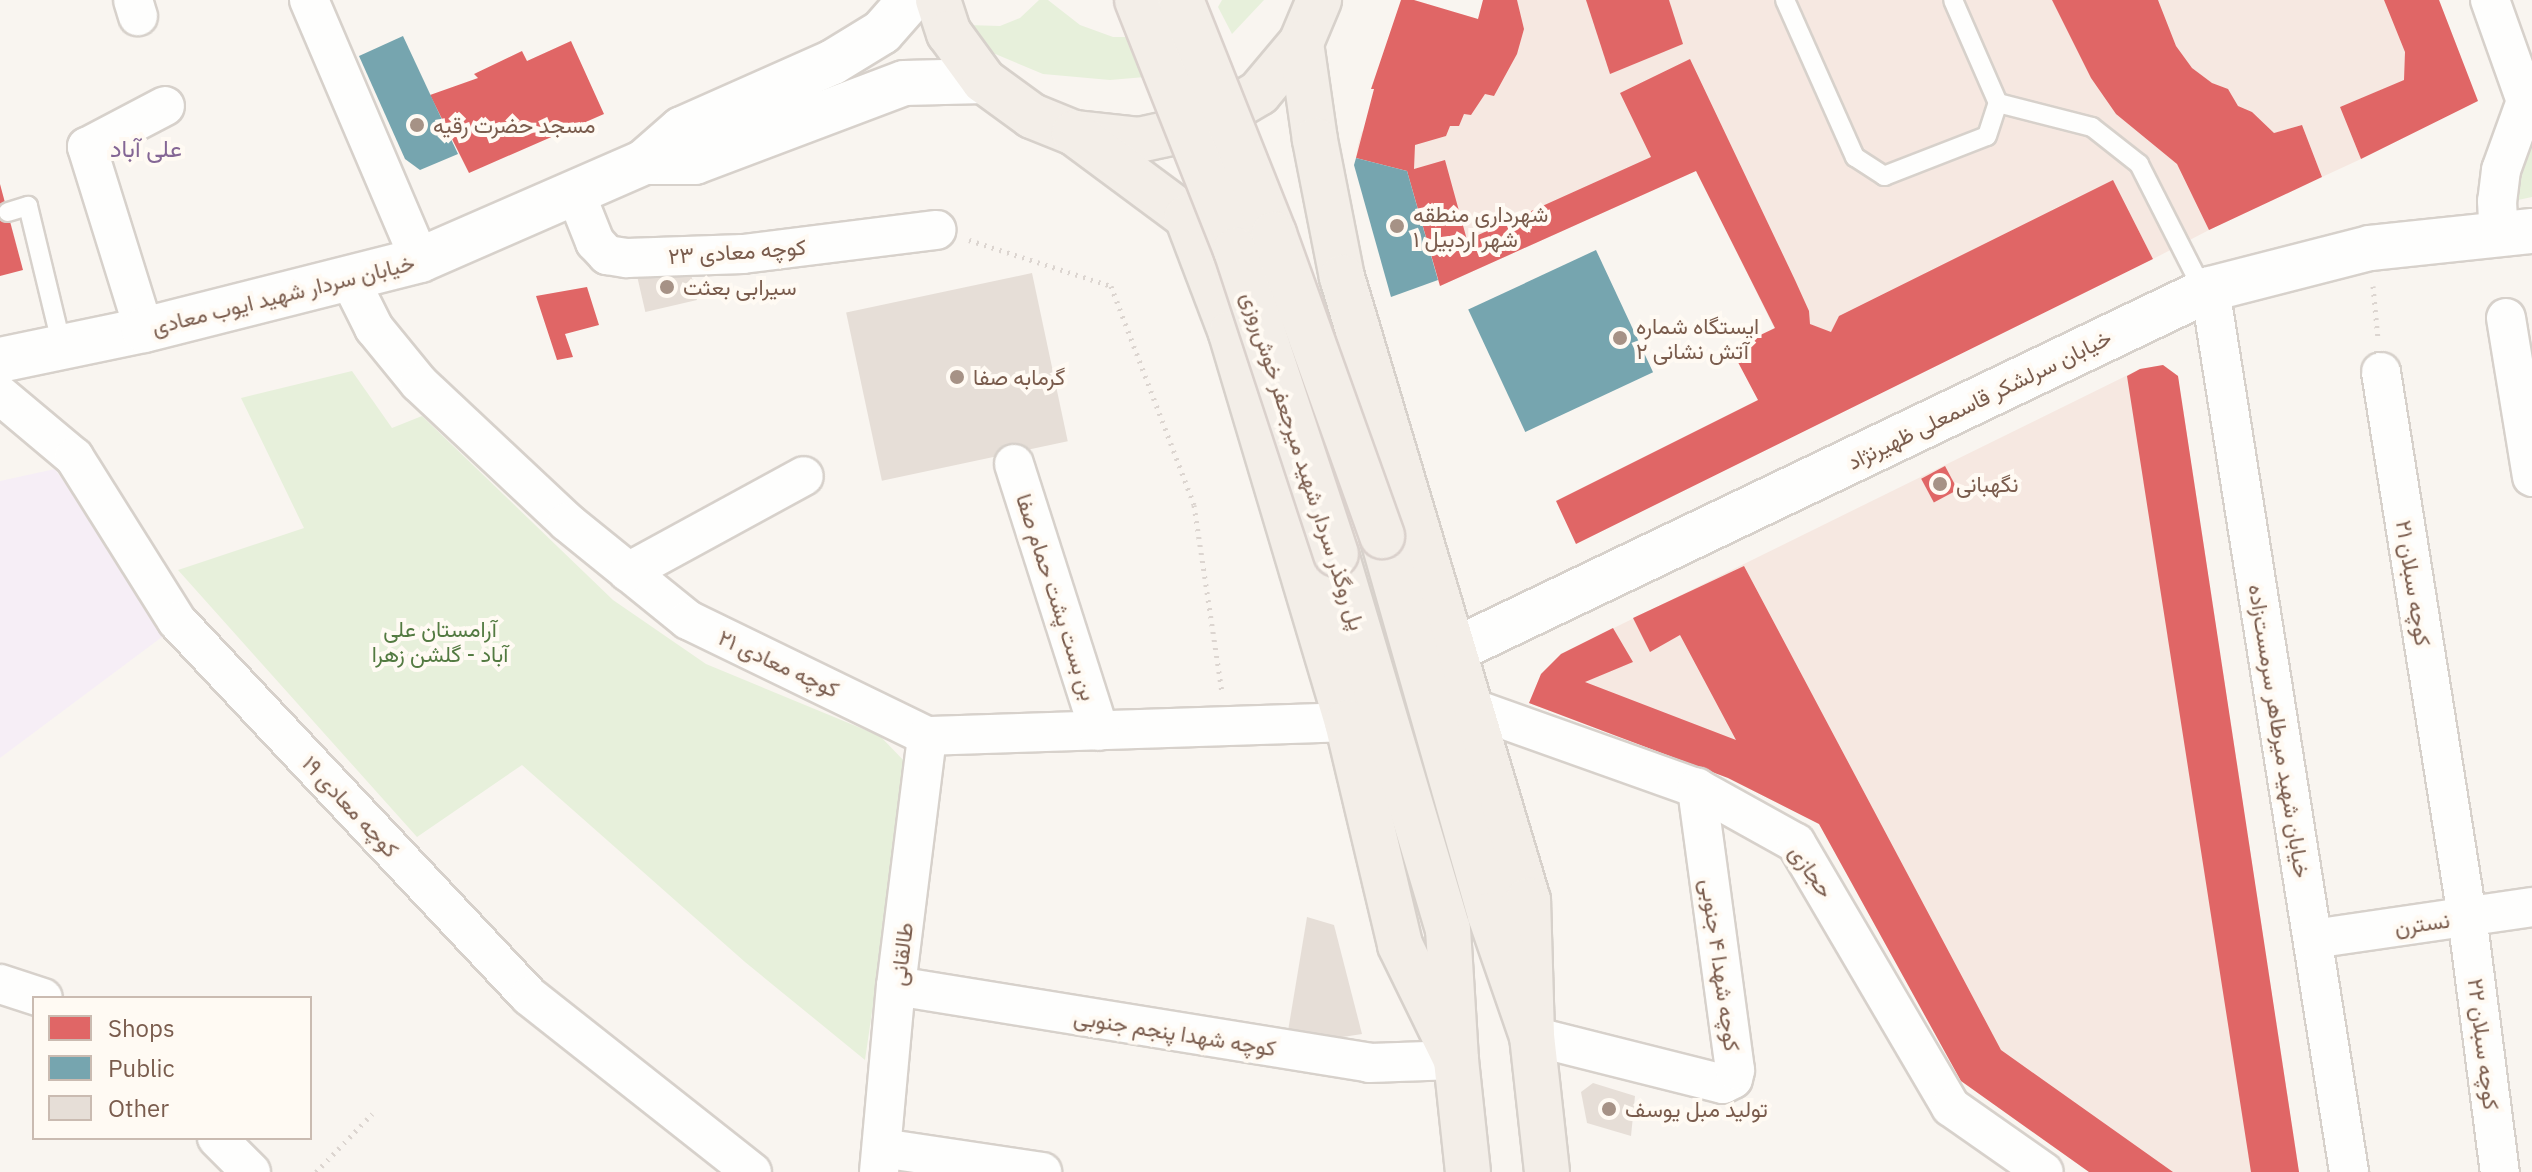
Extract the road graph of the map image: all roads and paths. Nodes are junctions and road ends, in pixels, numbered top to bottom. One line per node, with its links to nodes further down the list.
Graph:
1 (910, 0): 17 (main road, خیابان سردار شهید ایوب معادی)
2 (938, 0): 13 (main road)
3 (1137, 0): 52 (main road, پل روگذر سردار شهید میرجعفر خوش‌روزی, bridge)
4 (1181, 0): 51 (main road, پل روگذر سردار شهید میرجعفر خوش‌روزی, bridge)
5 (1319, 0): 11 (main road)
6 (1785, 0): 14 (lane)
7 (1953, 0): 14 (lane)
8 (2490, 0): 21 (street)
9 (2513, 0): 12 (street)
10 (316, 2): 23 (street)
11 (1301, 43): 16 (main road); 24 (main road)
12 (2532, 50)
13 (984, 81): 16 (main road); 17 (main road, خیابان سردار شهید ایوب معادی)
14 (1998, 103): 26 (lane)
15 (165, 106): 28 (street)
16 (1074, 133): 29 (main road)
17 (644, 162): 18 (main road, خیابان سردار شهید ایوب معادی)
18 (575, 192): 20 (street, کوچه معادی ۲۳); 23 (main road, خیابان سردار شهید ایوب معادی)
19 (8, 212): 30 (lane)
20 (937, 230): 41 (path)
21 (2516, 233): 22 (main road, خیابان سرلشکر قاسمعلی ظهیرنژاد)
22 (2370, 248): 26 (main road, خیابان سرلشکر قاسمعلی ظهیرنژاد); 32 (path)
23 (420, 260): 25 (main road, خیابان سردار شهید ایوب معادی)
24 (1342, 277): 29 (main road); 38 (main road)
25 (350, 280): 28 (main road, خیابان سردار شهید ایوب معادی); 37 (street, کوچه معادی ۲۱)
26 (2207, 290): 38 (main road, خیابان سرلشکر قاسمعلی ظهیرنژاد); 47 (street, خیابان شهید میرطاهر سرمست‌زاده)
27 (2506, 318): 36 (street)
28 (144, 330): 30 (main road, خیابان سردار شهید ایوب معادی)
29 (1231, 333): 40 (main road)
30 (62, 347): 31 (main road, خیابان سردار شهید ایوب معادی)
31 (0, 360)
32 (2381, 372): 46 (street, کوچه سبلان ۲۱)
33 (0, 395): 58 (street, کوچه معادی ۱۹)
34 (1014, 464): 42 (street, بن بست پشت حمام صفا)
35 (804, 476): 37 (street)
36 (2532, 477)
37 (628, 572): 43 (street, کوچه معادی ۲۱)
38 (1453, 651): 39 (main road)
39 (1469, 707): 44 (street, حجازی); 51 (main road)
40 (1347, 722): 41 (street, کوچه معادی ۲۱); 52 (main road)
41 (1227, 726): 42 (street, کوچه معادی ۲۱)
42 (1099, 731): 43 (street, کوچه معادی ۲۱)
43 (927, 736): 49 (street, طالقانی)
44 (1697, 788): 51 (street, کوچه شهدا ۴ جنوبی); 62 (street, حجازی)
45 (2532, 907): 46 (street, نسترن)
46 (2467, 916): 47 (street, نسترن); 64 (street, کوچه سبلان ۲۲)
47 (2313, 939): 63 (street, خیابان شهید میرطاهر سرمست‌زاده)
48 (0, 984): 50 (street)
49 (896, 986): 52 (street, کوچه شهدا پنجم جنوبی); 55 (street, طالقانی)
50 (37, 996)
51 (1532, 1036): 61 (main road)
52 (1456, 1060): 60 (main road, پل روگذر سردار شهید میرجعفر خوش‌روزی)
53 (372, 1114): 57 (path)
54 (219, 1140): 56 (street)
55 (880, 1160): 59 (street)
56 (251, 1172)
57 (316, 1172)
58 (752, 1172)
59 (1042, 1172)
60 (1468, 1172)
61 (1547, 1172)
62 (2044, 1172)
63 (2349, 1172)
64 (2500, 1172)

